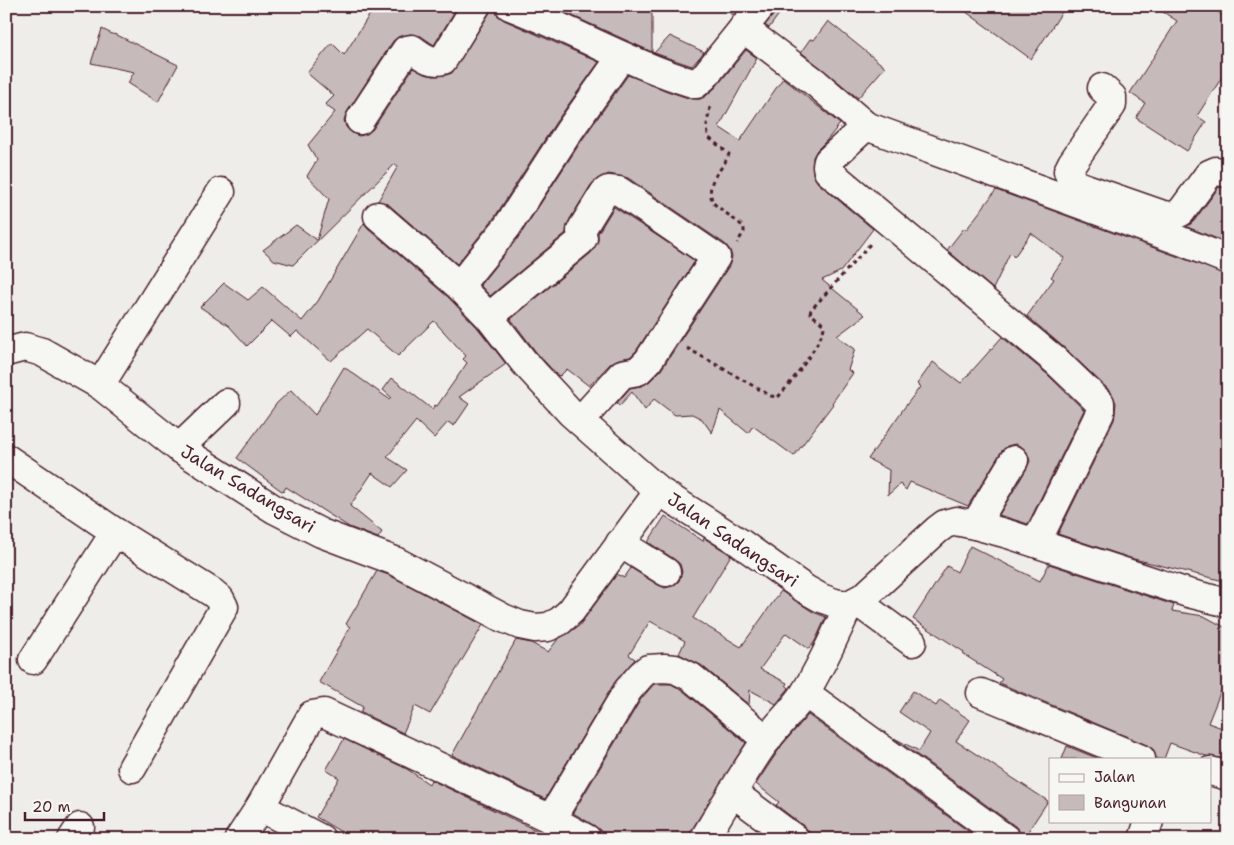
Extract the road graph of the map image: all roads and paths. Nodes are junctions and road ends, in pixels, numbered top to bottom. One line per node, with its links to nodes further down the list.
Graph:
1 (476, 6): 8 (street)
2 (510, 6): 5 (street)
3 (761, 6): 4 (street)
4 (743, 28): 6 (street); 9 (street)
5 (622, 56): 6 (street); 16 (street)
6 (696, 84): 14 (path)
7 (1102, 88): 10 (street)
8 (360, 120)
9 (866, 126): 13 (street); 15 (street)
10 (1228, 173)
11 (222, 192): 20 (street)
12 (378, 216): 16 (street)
13 (889, 223): 18 (path); 30 (street)
14 (716, 259): 17 (street); 18 (street)
15 (1228, 260)
16 (459, 286): 17 (street)
17 (488, 318): 22 (street)
18 (666, 334): 22 (street)
19 (6, 352): 20 (street, Jalan Sadangsari)
20 (100, 385): 23 (street, Jalan Sadangsari)
21 (226, 404): 23 (street)
22 (580, 421): 26 (street)
23 (179, 448): 29 (street, Jalan Sadangsari)
24 (1014, 460): 27 (street)
25 (7, 461): 28 (street)
26 (659, 491): 29 (street, Jalan Sadangsari); 32 (street, Jalan Sadangsari)
27 (974, 525): 30 (street); 32 (street)
28 (115, 532): 35 (street); 40 (street)
29 (620, 543): 31 (street)
30 (1036, 543): 33 (street)
31 (666, 572)
32 (852, 603): 34 (street); 36 (street)
33 (1228, 603)
34 (912, 642)
35 (33, 660)
36 (805, 693): 38 (street); 52 (street)
37 (981, 693): 39 (street)
38 (767, 740): 43 (street); 45 (street)
39 (1140, 758)
40 (132, 768)
41 (1212, 772): 42 (street)
42 (1228, 776)
43 (732, 792): 50 (street); 51 (street)
44 (260, 807): 45 (street); 47 (street); 48 (street)
45 (551, 819): 49 (street)
46 (1149, 822): 53 (street)
47 (239, 839)
48 (321, 839)
49 (587, 839)
50 (704, 839)
51 (794, 839)
52 (1006, 839)
53 (1143, 839)

